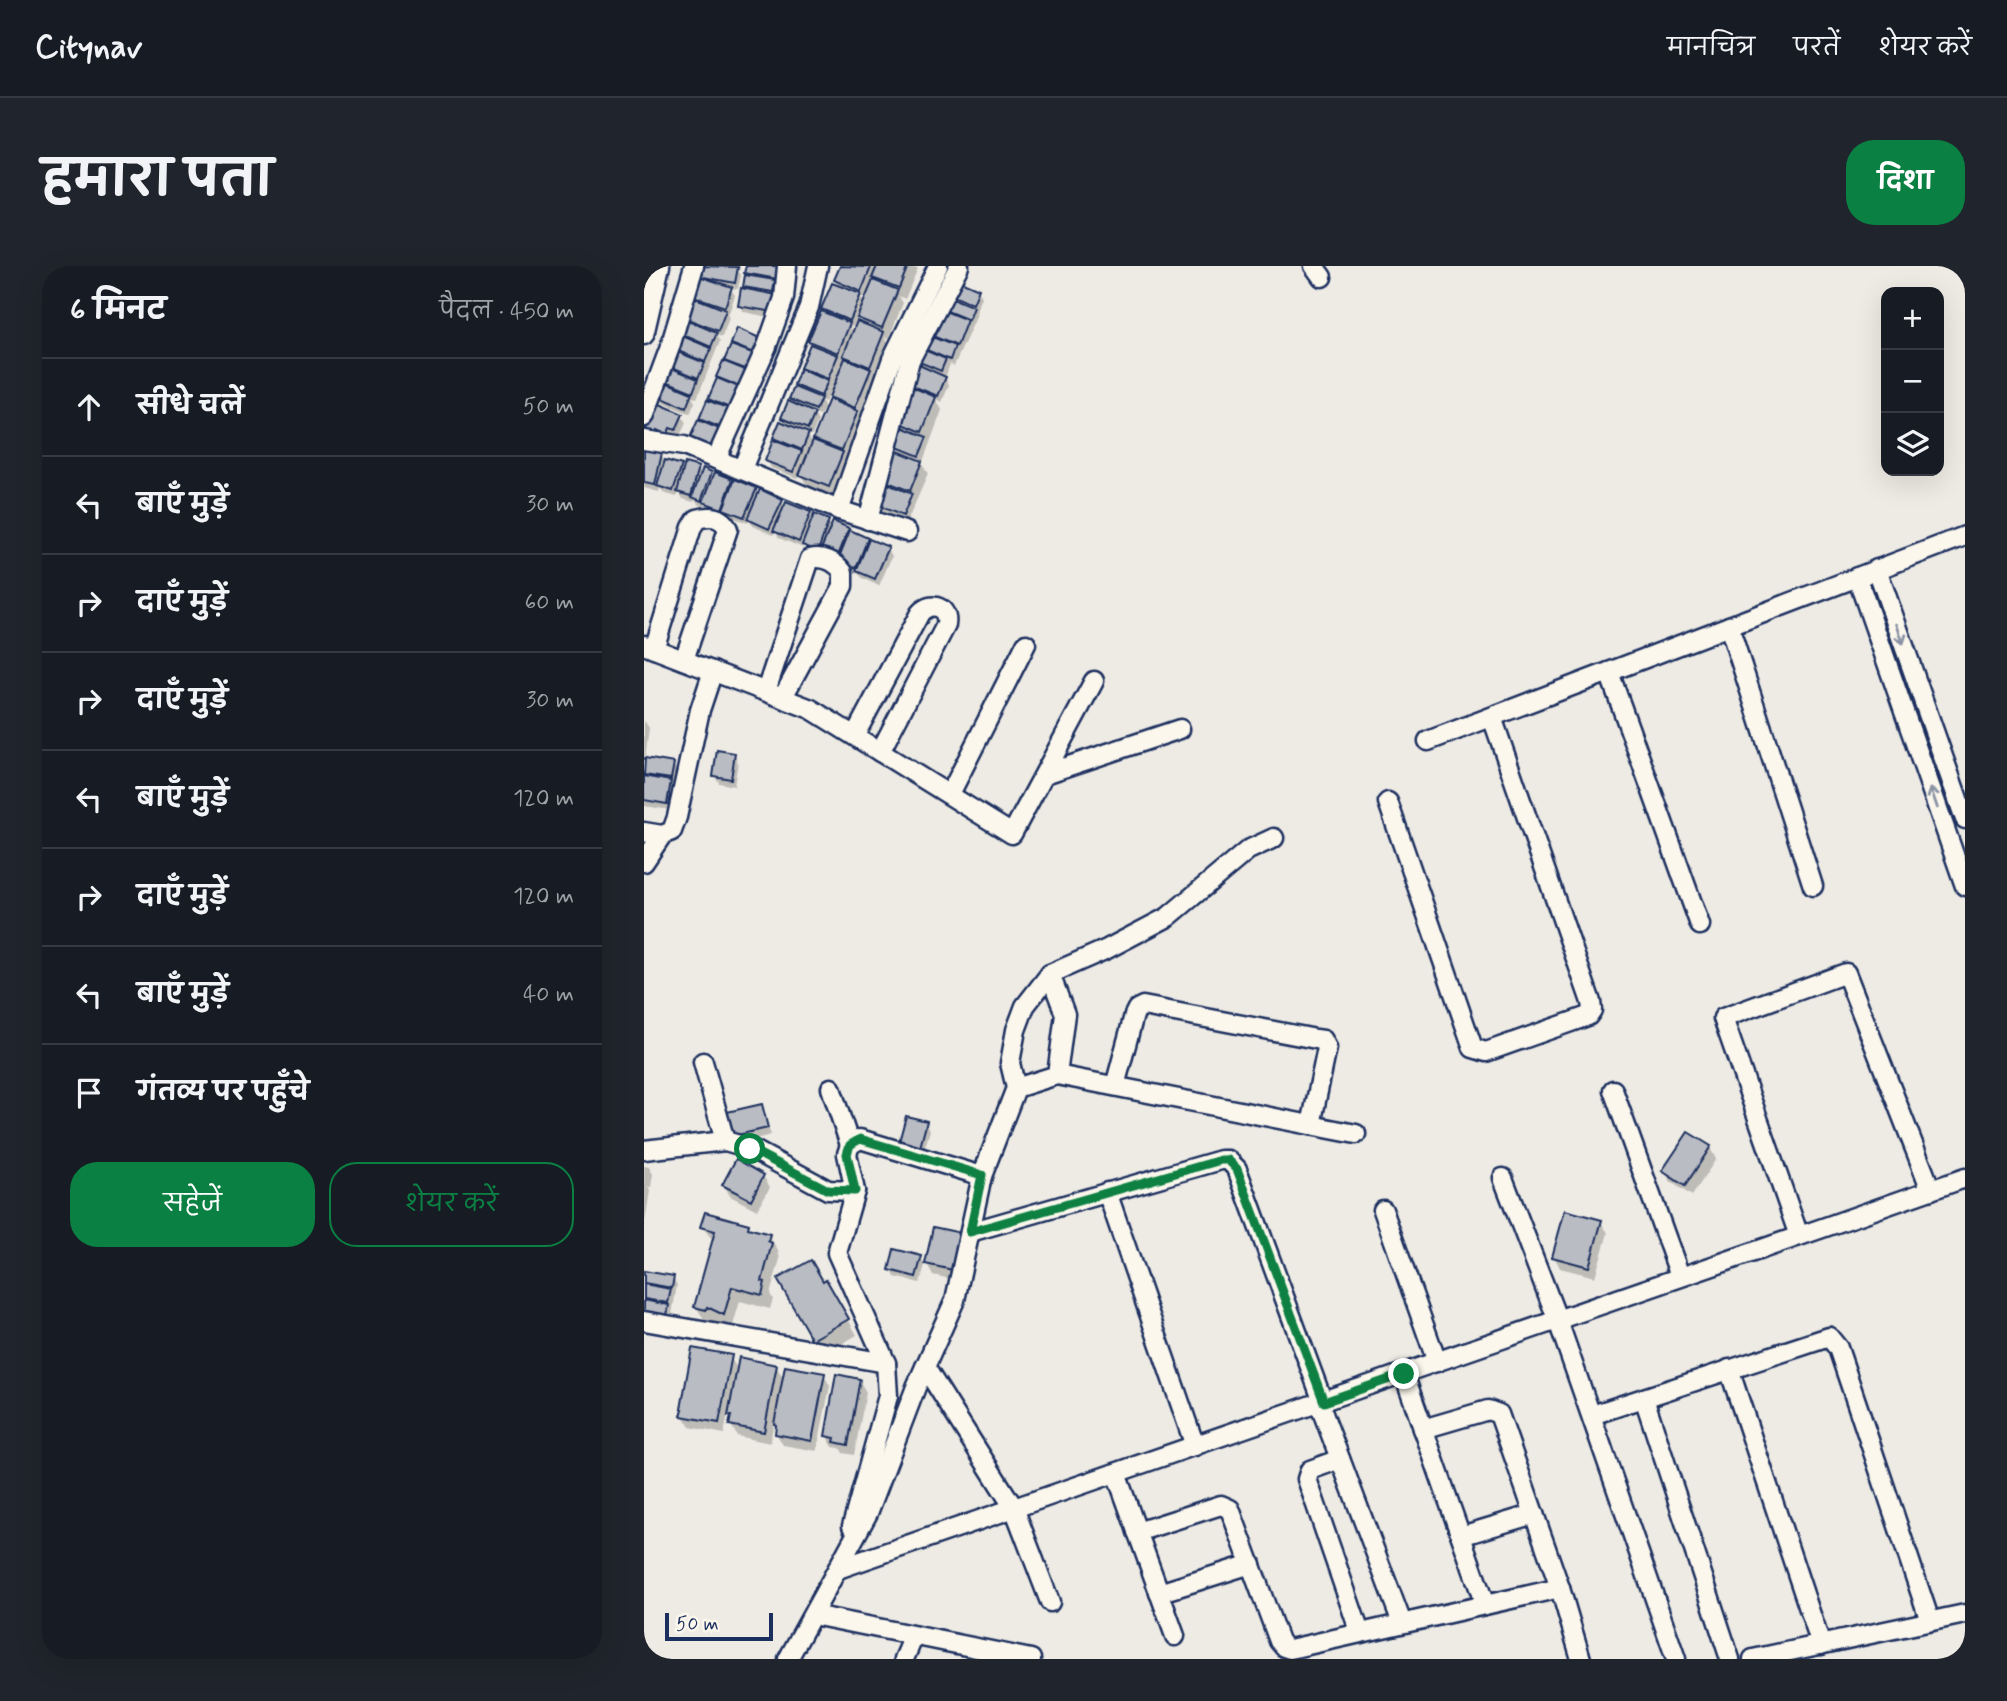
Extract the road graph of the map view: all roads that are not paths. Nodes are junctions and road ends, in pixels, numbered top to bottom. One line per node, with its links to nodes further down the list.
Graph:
1 (660, 266): 7 (street)
2 (694, 266): 8 (street)
3 (787, 266): 10 (street)
4 (818, 266): 11 (street)
5 (938, 266): 12 (street)
6 (959, 266): 13 (street)
7 (644, 335)
8 (644, 417)
9 (644, 440): 10 (street)
10 (716, 459): 11 (street)
11 (742, 469): 12 (street)
12 (839, 510): 13 (street)
13 (868, 520): 14 (street)
14 (907, 532)
15 (1965, 536): 16 (street)
16 (1877, 569): 17 (street); 34 (street, one-way to 34)
17 (1857, 577): 18 (street); 39 (street, one-way to 17)
18 (1729, 626): 23 (street); 38 (street)
19 (1026, 645): 32 (street)
20 (649, 647): 21 (street); 21 (street)
21 (684, 660): 22 (street)
22 (713, 671): 25 (street); 35 (street)
23 (1609, 672): 26 (street); 40 (street)
24 (1094, 681): 31 (street)
25 (775, 694): 25 (street); 28 (street)
26 (1492, 717): 29 (street); 33 (street)
27 (1180, 729): 31 (street)
28 (855, 735): 30 (street); 30 (street)
29 (1428, 741)
30 (880, 752): 32 (street)
31 (1045, 774): 32 (street)
32 (950, 794)
33 (1388, 802)
34 (1965, 819)
35 (653, 833): 37 (street)
36 (1274, 838): 41 (street)
37 (644, 862)
38 (1813, 886)
39 (1965, 886)
40 (1700, 925)
41 (1050, 974): 43 (street); 46 (street)
42 (703, 1062): 50 (street)
43 (1057, 1075): 44 (street); 46 (street)
44 (1115, 1086): 48 (street); 48 (street)
45 (831, 1088): 51 (street)
46 (1016, 1088): 53 (street)
47 (1613, 1090): 62 (street)
48 (1311, 1125): 49 (street)
49 (1356, 1134)
50 (725, 1141): 52 (street); 57 (street)
51 (850, 1145): 53 (street); 57 (street)
52 (644, 1150)
53 (982, 1175): 60 (street)
54 (1503, 1178): 64 (street)
55 (1965, 1178): 56 (street)
56 (1931, 1190): 61 (street); 61 (street)
57 (855, 1191): 66 (street)
58 (1107, 1192): 60 (street); 71 (street); 74 (street)
59 (1383, 1210): 65 (street)
60 (970, 1232): 67 (street)
61 (1799, 1236): 62 (street)
62 (1680, 1276): 64 (street)
63 (644, 1321): 66 (street)
64 (1558, 1321): 65 (street); 72 (street)
65 (1437, 1362): 69 (street)
66 (886, 1363): 79 (street)
67 (925, 1367): 77 (street); 83 (street)
68 (1729, 1370): 70 (street); 90 (street); 95 (street)
69 (1404, 1374): 71 (street); 73 (street)
70 (1644, 1398): 72 (street); 101 (street)
71 (1321, 1402): 74 (street); 75 (street)
72 (1592, 1415): 100 (street)
73 (1423, 1429): 78 (street); 81 (street)
74 (1195, 1446): 76 (street)
75 (1340, 1459): 91 (street); 92 (street)
76 (1116, 1473): 77 (street); 80 (street)
77 (1014, 1508): 83 (street); 86 (street)
78 (1534, 1514): 81 (street); 84 (street)
79 (851, 1529)
80 (1137, 1532): 82 (street); 85 (street)
81 (1461, 1536): 87 (street)
82 (1251, 1564): 85 (street); 92 (street)
83 (838, 1569): 89 (street)
84 (1560, 1588): 87 (street); 99 (street)
85 (1159, 1593): 94 (street)
86 (1050, 1602)
87 (1485, 1605): 91 (street)
88 (1965, 1614): 90 (street)
89 (813, 1615): 93 (street); 96 (street)
90 (1930, 1622): 95 (street)
91 (1402, 1623): 92 (street)
92 (1360, 1633)
93 (914, 1636): 97 (street); 98 (street)
94 (1175, 1636)
95 (1821, 1645): 102 (street)
96 (788, 1659)
97 (904, 1659)
98 (1031, 1659)
99 (1581, 1659)
100 (1676, 1659)
101 (1730, 1659)
102 (1753, 1659)

